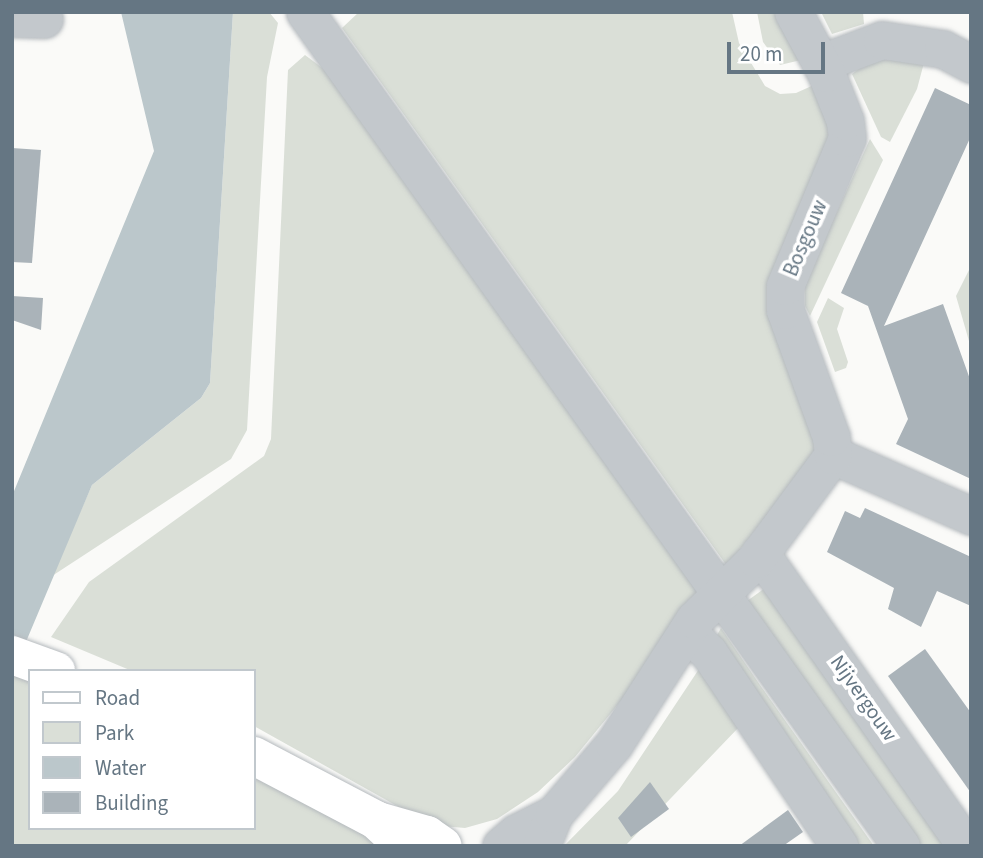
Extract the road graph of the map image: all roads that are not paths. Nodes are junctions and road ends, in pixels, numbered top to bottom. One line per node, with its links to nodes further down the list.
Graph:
1 (305, 12): 8 (street)
2 (793, 12): 3 (street, Bosgouw)
3 (821, 63): 4 (street); 5 (street, Bosgouw)
4 (971, 64)
5 (833, 455): 6 (street); 7 (street)
6 (971, 516)
7 (760, 553): 8 (street); 20 (street, Nijvergouw)
8 (723, 594): 9 (street); 19 (street)
9 (687, 631): 14 (street); 18 (street)
10 (12, 655): 11 (main road)
11 (50, 669)
12 (256, 757): 13 (main road)
13 (376, 820): 15 (main road); 16 (main road)
14 (547, 830): 17 (street)
15 (404, 846)
16 (443, 846)
17 (501, 846)
18 (839, 846)
19 (901, 846)
20 (966, 846)

